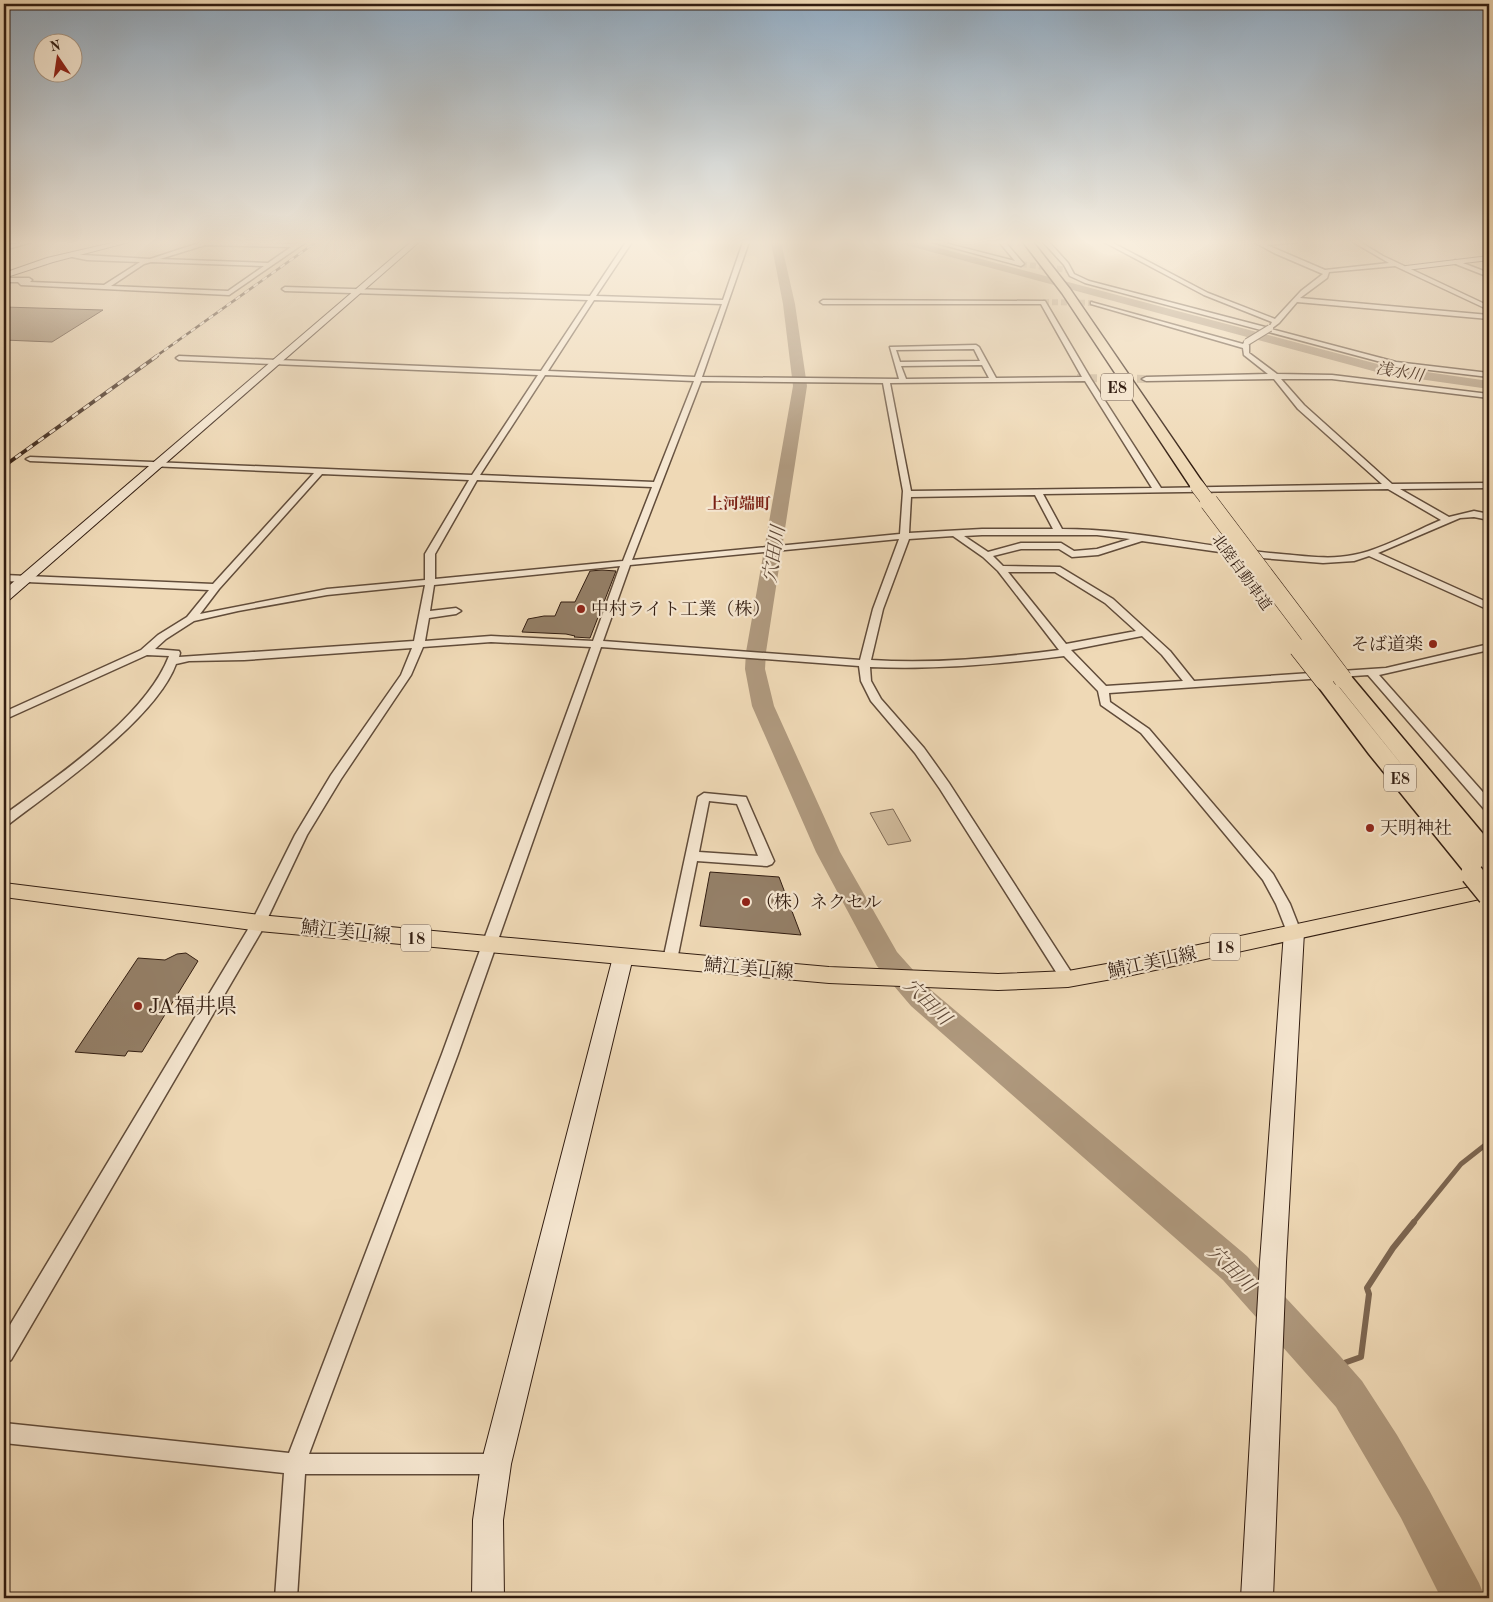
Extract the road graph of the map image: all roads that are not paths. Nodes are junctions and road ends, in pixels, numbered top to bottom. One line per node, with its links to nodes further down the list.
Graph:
1 (328, 317): 14 (street)
2 (581, 317): 17 (street)
3 (721, 317): 23 (street)
4 (1052, 317): 21 (street)
5 (1072, 317): 35 (highway, 北陸自動車道 / E8)
6 (1082, 317): 35 (highway, 北陸自動車道 / E8)
7 (1144, 317): 12 (street)
8 (1218, 317): 18 (street)
9 (1264, 317): 11 (street)
10 (1282, 317): 11 (street)
11 (1277, 322): 12 (street, bridge)
12 (1247, 344): 19 (street)
13 (179, 358): 14 (street)
14 (274, 362): 17 (street); 29 (street)
15 (984, 363): 16 (street); 16 (street); 24 (street)
16 (897, 364): 26 (street)
17 (543, 374): 23 (street); 31 (street)
18 (1489, 375)
19 (1276, 377): 22 (street); 27 (street); 36 (street)
20 (1076, 378): 21 (street)
21 (1087, 378): 24 (street); 37 (street)
22 (1146, 378)
23 (698, 379): 25 (street); 32 (street)
24 (993, 380): 26 (street)
25 (886, 381): 26 (street); 40 (street)
26 (903, 381)
27 (1489, 396)
28 (30, 459): 29 (street)
29 (157, 465): 30 (street); 53 (street)
30 (321, 470): 31 (street); 56 (street)
31 (475, 477): 32 (street); 54 (street)
32 (656, 485): 49 (street)
33 (1478, 485): 34 (street); 36 (street); 39 (street)
34 (1489, 485)
35 (1190, 486): 71 (highway, 北陸自動車道 / E8, bridge)
36 (1389, 486): 37 (street); 42 (street)
37 (1158, 490): 38 (street)
38 (1037, 491): 40 (street); 43 (street)
39 (1489, 492)
40 (907, 494): 45 (street)
41 (1489, 517): 42 (street)
42 (1448, 520): 47 (street)
43 (1059, 532): 44 (street); 46 (street)
44 (956, 534): 45 (street); 48 (street)
45 (905, 536): 49 (street); 69 (street)
46 (1143, 539): 47 (street); 48 (street)
47 (1370, 553): 58 (street)
48 (986, 555): 50 (street)
49 (626, 564): 54 (street); 64 (street)
50 (1001, 569): 62 (street); 66 (street)
51 (388, 573): 55 (street)
52 (4, 578): 53 (street)
53 (24, 579): 56 (street); 57 (street)
54 (430, 582): 55 (street); 60 (street)
55 (389, 585): 61 (street)
56 (216, 587): 61 (street)
57 (4, 597)
58 (1489, 607)
59 (456, 611): 60 (street)
60 (425, 615): 63 (street)
61 (192, 619): 67 (street)
62 (1143, 633): 66 (street); 72 (street)
63 (419, 644): 64 (street); 68 (street); 82 (street)
64 (598, 644): 69 (street); 84 (street)
65 (1489, 647): 70 (street)
66 (1065, 650): 69 (street); 73 (street)
67 (146, 652): 68 (street); 74 (street)
68 (174, 661): 77 (street)
69 (865, 664): 87 (street)
70 (1370, 672): 72 (street); 76 (street)
71 (1333, 680): 79 (highway, 北陸自動車道 / E8); 79 (highway, 北陸自動車道 / E8)
72 (1192, 685): 73 (street)
73 (1102, 690): 83 (street)
74 (9, 710): 75 (street)
75 (4, 716)
76 (1489, 808)
77 (4, 821)
78 (692, 856): 78 (street); 86 (street)
79 (1484, 876): 81 (highway, bridge); 83 (main road, 鯖江美山線 / 18)
80 (4, 890): 82 (main road, 鯖江美山線 / 18)
81 (1489, 896)
82 (260, 922): 84 (main road, 鯖江美山線 / 18); 88 (street)
83 (1294, 932): 87 (main road, 鯖江美山線 / 18); 94 (street)
84 (488, 945): 85 (main road, 鯖江美山線 / 18); 90 (street)
85 (623, 957): 86 (main road, 鯖江美山線 / 18); 91 (street)
86 (670, 960): 87 (main road, 鯖江美山線 / 18)
87 (1068, 978)
88 (4, 1353)
89 (4, 1433): 90 (street)
90 (295, 1464): 91 (street); 92 (street)
91 (496, 1464): 93 (street)
92 (286, 1598)
93 (488, 1598)
94 (1257, 1598)

